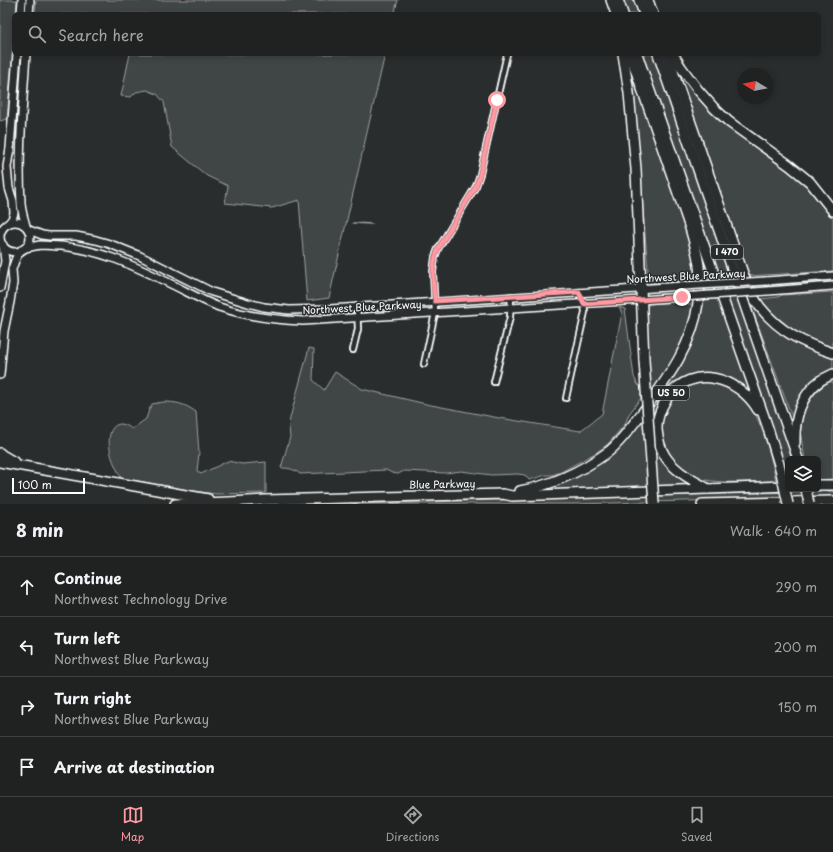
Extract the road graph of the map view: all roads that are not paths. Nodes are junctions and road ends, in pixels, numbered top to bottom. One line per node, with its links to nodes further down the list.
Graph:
1 (22, 0): 7 (street)
2 (30, 0): 8 (street)
3 (610, 0): 9 (highway)
4 (618, 0): 10 (highway)
5 (639, 0): 11 (highway)
6 (648, 0): 12 (highway)
7 (20, 12)
8 (29, 12)
9 (613, 12)
10 (622, 12)
11 (643, 12)
12 (652, 12)
13 (17, 56): 23 (street)
14 (26, 56): 24 (street)
15 (507, 56): 34 (street)
16 (623, 56): 30 (highway)
17 (631, 56): 57 (highway)
18 (638, 56): 47 (highway, I 470)
19 (659, 56): 49 (highway, I 470)
20 (668, 56): 41 (highway)
21 (674, 56): 22 (highway)
22 (833, 211)
23 (4, 225): 24 (street); 25 (street)
24 (27, 228): 26 (street); 36 (street, Northwest Blue Parkway)
25 (2, 243): 26 (street); 29 (street)
26 (23, 249): 39 (street, Northwest Blue Parkway); 44 (street)
27 (833, 276): 30 (street, Northwest Blue Parkway, bridge)
28 (833, 286): 33 (street, Northwest Blue Parkway, bridge)
29 (0, 288)
30 (640, 288): 31 (street, Northwest Blue Parkway); 33 (highway)
31 (579, 292): 32 (street, Northwest Blue Parkway); 35 (street)
32 (511, 296): 34 (street, Northwest Blue Parkway); 37 (street)
33 (641, 300): 35 (street, Northwest Blue Parkway); 62 (highway, bridge)
34 (435, 301): 36 (street, Northwest Blue Parkway); 38 (street)
35 (584, 304): 37 (street, Northwest Blue Parkway); 46 (street)
36 (357, 306): 39 (street)
37 (510, 308): 38 (street, Northwest Blue Parkway); 45 (street)
38 (435, 313): 39 (street, Northwest Blue Parkway); 42 (street)
39 (358, 318): 40 (street)
40 (353, 350)
41 (833, 353)
42 (424, 364)
43 (833, 374): 49 (highway)
44 (0, 375)
45 (494, 382)
46 (566, 398)
47 (768, 428): 55 (highway, US 50); 64 (highway, I 470, bridge)
48 (0, 453): 51 (highway)
49 (797, 455)
50 (0, 462): 51 (highway)
51 (20, 465): 59 (highway)
52 (821, 485): 53 (highway)
53 (833, 485)
54 (785, 486): 55 (highway, Blue Parkway)
55 (708, 489): 57 (highway, Blue Parkway)
56 (807, 492): 65 (highway, bridge)
57 (503, 494): 59 (highway, Blue Parkway)
58 (833, 500): 60 (highway)
59 (229, 502): 61 (highway, Blue Parkway)
60 (741, 503): 63 (highway)
61 (175, 504)
62 (654, 504)
63 (702, 504)
64 (788, 504)
65 (809, 504)

